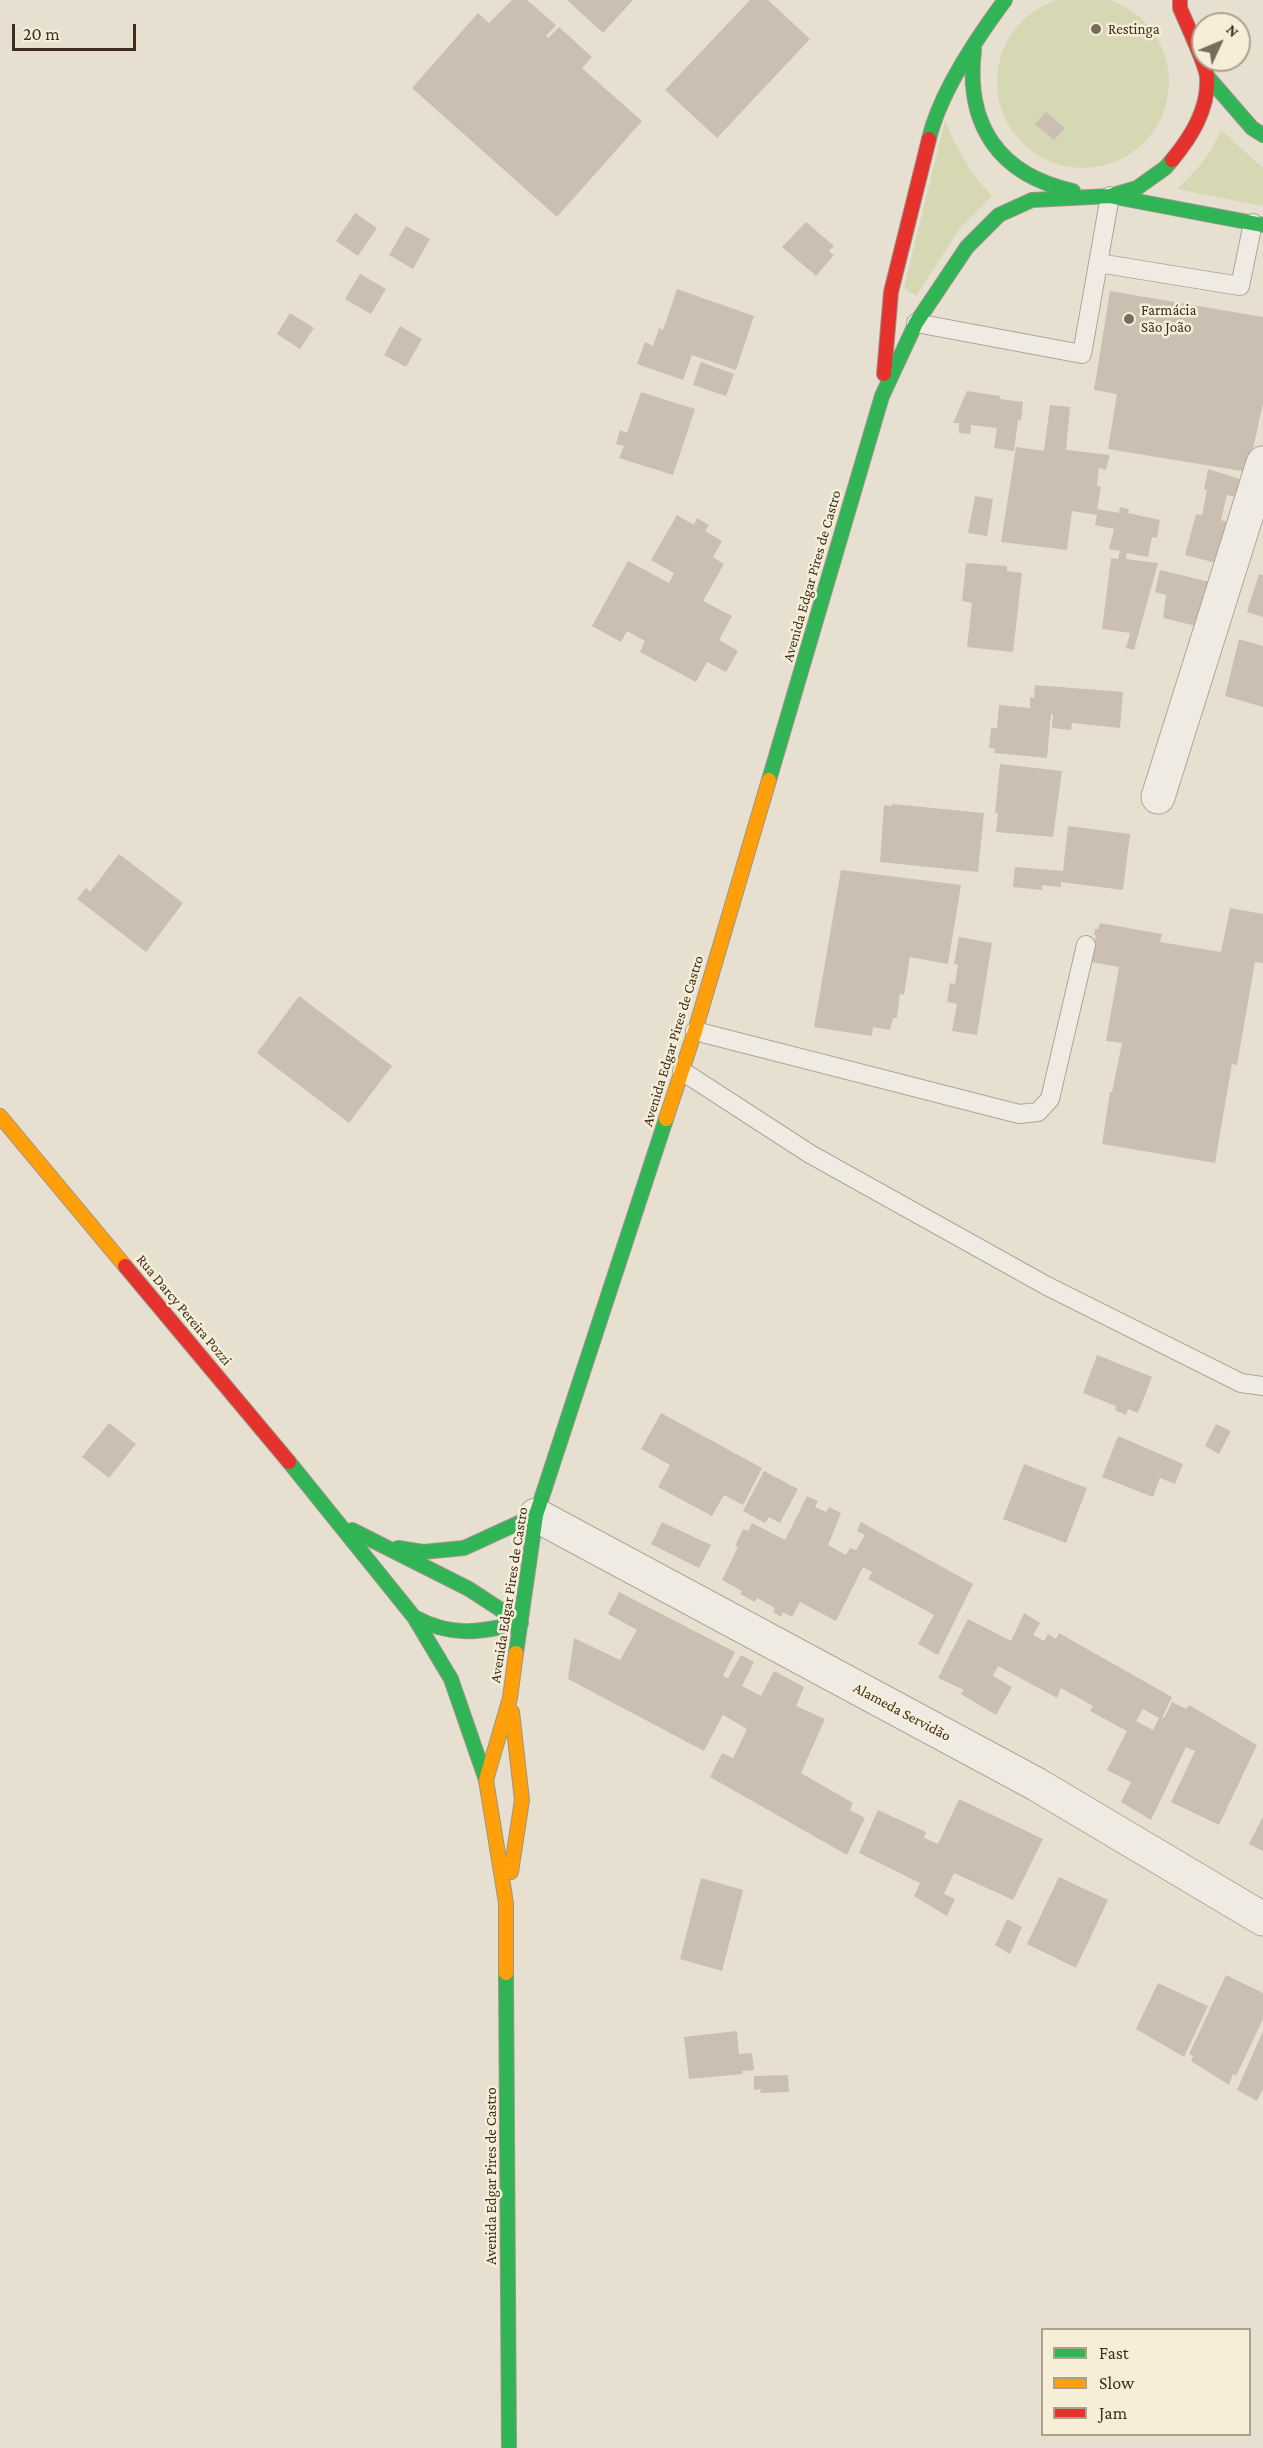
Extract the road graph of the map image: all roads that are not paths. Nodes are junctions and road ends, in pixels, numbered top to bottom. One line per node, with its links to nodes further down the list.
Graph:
1 (1005, 0): 3 (main road, Avenida Edgar Pires de Castro)
2 (1178, 3): 4 (main road, Avenida Edgar Pires de Castro)
3 (976, 39): 6 (main road); 10 (main road, Avenida Edgar Pires de Castro)
4 (1207, 76): 5 (main road); 6 (main road, Avenida Edgar Pires de Castro)
5 (1263, 135)
6 (1110, 196): 7 (main road); 8 (lane); 9 (main road, Avenida Edgar Pires de Castro)
7 (1258, 224): 8 (lane)
8 (1098, 263): 9 (lane)
9 (916, 323): 10 (main road, Avenida Edgar Pires de Castro)
10 (882, 396): 14 (main road, Avenida Edgar Pires de Castro)
11 (1263, 463): 12 (street)
12 (1158, 797)
13 (1086, 945): 14 (lane)
14 (695, 1031): 15 (main road, Avenida Edgar Pires de Castro)
15 (682, 1071): 17 (lane); 18 (main road, Avenida Edgar Pires de Castro)
16 (0, 1116): 19 (main road, Rua Darcy Pereira Pozzi)
17 (1263, 1386)
18 (536, 1515): 20 (main road, Rua Darcy Pereira Pozzi); 22 (main road, Avenida Edgar Pires de Castro); 26 (street, Alameda Servidão)
19 (342, 1525): 20 (main road, Rua Darcy Pereira Pozzi); 21 (main road, Rua Darcy Pereira Pozzi)
20 (380, 1545): 22 (main road, Rua Darcy Pereira Pozzi)
21 (414, 1617): 22 (main road, Rua Darcy Pereira Pozzi); 24 (main road, Rua Darcy Pereira Pozzi)
22 (521, 1623): 23 (main road, Avenida Edgar Pires de Castro)
23 (510, 1698): 24 (main road, Avenida Edgar Pires de Castro); 25 (main road, Avenida Edgar Pires de Castro)
24 (486, 1780): 25 (main road, Avenida Edgar Pires de Castro)
25 (506, 1904): 27 (main road, Avenida Edgar Pires de Castro)
26 (1263, 1919)
27 (508, 2448)

